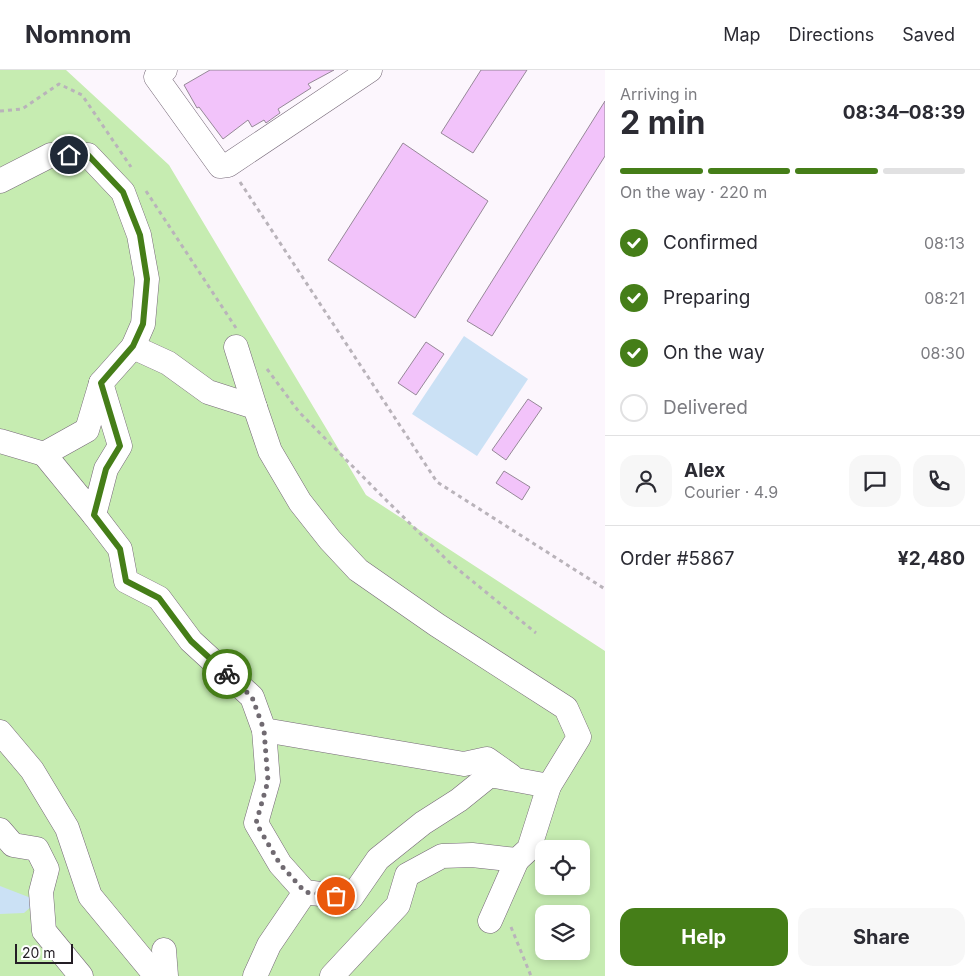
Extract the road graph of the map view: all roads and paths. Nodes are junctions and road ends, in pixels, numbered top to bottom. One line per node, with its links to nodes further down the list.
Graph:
1 (165, 70): 4 (street)
2 (370, 70): 4 (street)
3 (0, 111): 5 (path)
4 (228, 165): 16 (path)
5 (132, 168)
6 (0, 180): 9 (street)
7 (142, 185): 8 (path)
8 (237, 338): 12 (street)
9 (133, 346): 11 (street); 12 (street)
10 (266, 368): 17 (path)
11 (101, 383): 14 (street); 15 (street)
12 (255, 407): 21 (street)
13 (0, 441): 14 (street)
14 (44, 454): 15 (street)
15 (94, 515): 18 (street)
16 (605, 589)
17 (536, 633)
18 (264, 730): 20 (street); 24 (street)
19 (0, 732): 29 (street)
20 (516, 780): 21 (street); 24 (street)
21 (549, 786): 23 (street)
22 (0, 830): 28 (street)
23 (518, 860): 25 (street); 32 (street)
24 (305, 892): 31 (street)
25 (500, 898): 26 (street); 33 (path)
26 (490, 921)
27 (164, 950): 30 (street)
28 (81, 976)
29 (156, 976)
30 (166, 976)
31 (255, 976)
32 (332, 976)
33 (531, 976)

